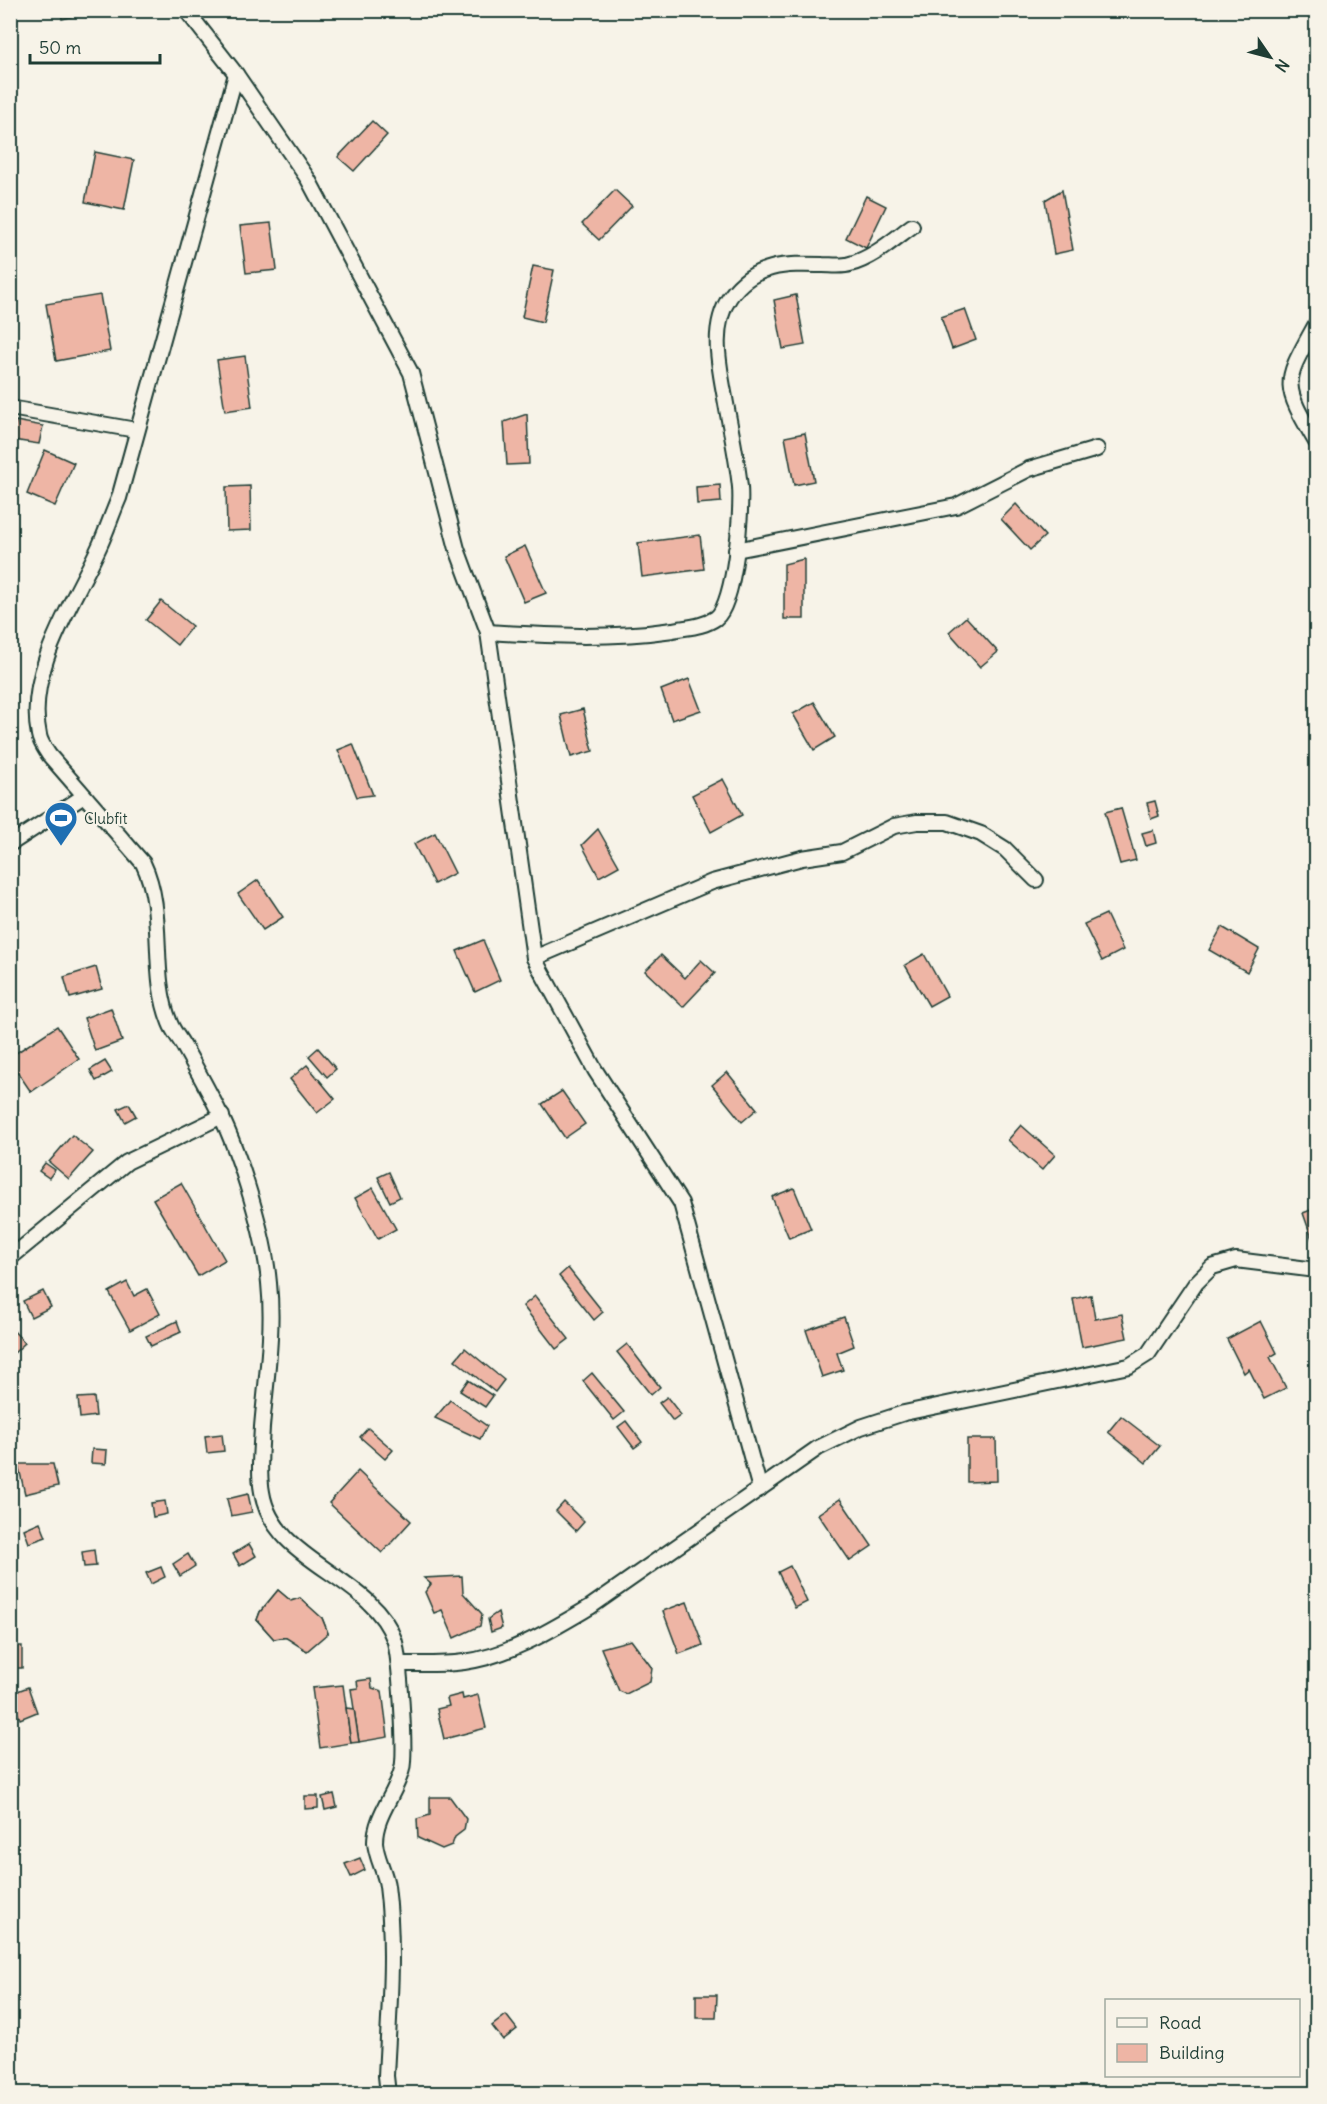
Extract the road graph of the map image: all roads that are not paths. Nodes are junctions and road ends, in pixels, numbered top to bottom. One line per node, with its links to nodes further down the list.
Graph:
1 (186, 10): 2 (street)
2 (236, 74): 6 (street); 10 (street)
3 (912, 226): 9 (street)
4 (1317, 324): 7 (street)
5 (10, 408): 6 (street)
6 (136, 430): 11 (street)
7 (1317, 442)
8 (1097, 449): 9 (street)
9 (736, 550): 10 (street)
10 (488, 632): 14 (street)
11 (84, 796): 12 (street); 15 (street)
12 (10, 844)
13 (1035, 880): 14 (street)
14 (534, 958): 18 (street)
15 (222, 1116): 16 (street); 19 (street)
16 (10, 1258)
17 (1317, 1270): 18 (street)
18 (760, 1489): 19 (street)
19 (399, 1664): 20 (street)
20 (388, 2094)

